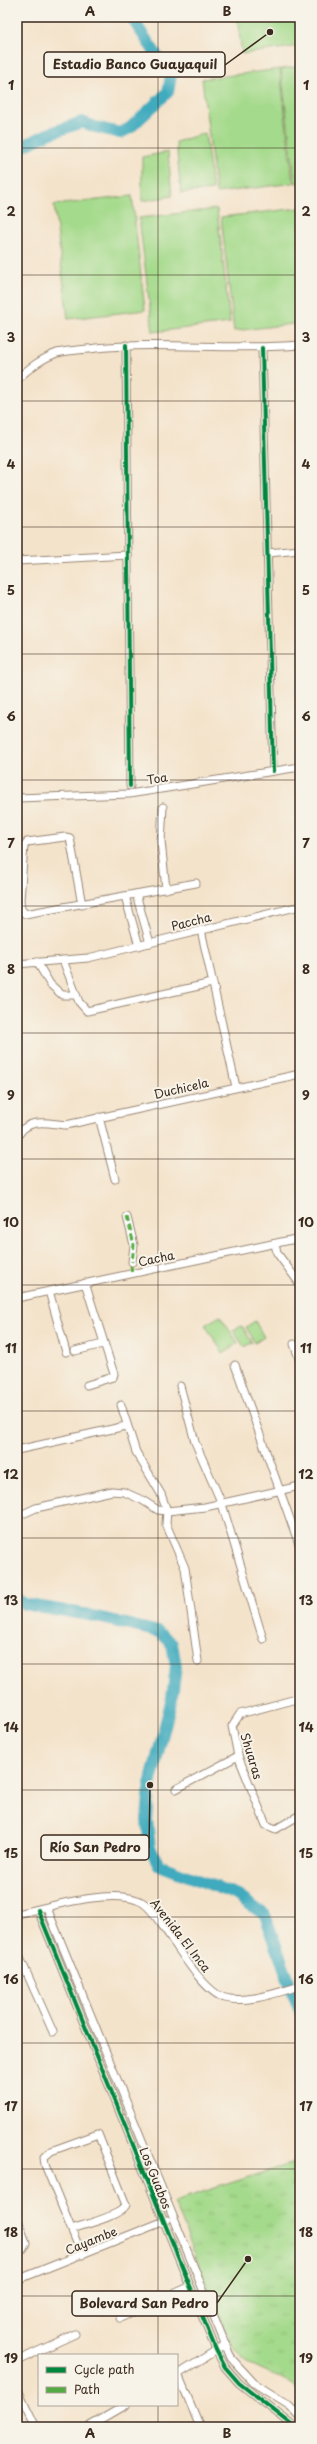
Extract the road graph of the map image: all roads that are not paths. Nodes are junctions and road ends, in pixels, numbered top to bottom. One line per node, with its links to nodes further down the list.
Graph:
1 (126, 345): 3 (street); 4 (street); 7 (street)
2 (300, 345): 3 (street)
3 (262, 348): 6 (street)
4 (17, 380)
5 (300, 550): 6 (street)
6 (268, 553): 10 (street)
7 (128, 555): 8 (street); 11 (street)
8 (17, 561)
9 (300, 767): 10 (street, Toa)
10 (273, 771): 12 (street, Toa)
11 (130, 786)
12 (17, 798)
13 (163, 807): 15 (street)
14 (196, 883): 15 (street)
15 (166, 889): 16 (street)
16 (136, 894): 17 (street); 21 (street)
17 (125, 896): 18 (street); 22 (street)
18 (82, 905): 18 (street)
19 (300, 906): 20 (street, Paccha)
20 (201, 930): 21 (street, Paccha); 26 (street)
21 (150, 943): 22 (street, Paccha)
22 (139, 946): 23 (street, Paccha)
23 (63, 960): 24 (street, Paccha); 27 (street)
24 (37, 962): 25 (street, Paccha); 27 (street)
25 (17, 964)
26 (212, 983): 27 (street); 29 (street)
27 (76, 995)
28 (300, 1074): 29 (street, Duchicela)
29 (236, 1087): 30 (street, Duchicela)
30 (99, 1117): 31 (street, Duchicela); 32 (street)
31 (17, 1138)
32 (115, 1179)
33 (127, 1217): 36 (street)
34 (300, 1238): 35 (street, Cacha)
35 (275, 1244): 36 (street, Cacha); 38 (street)
36 (131, 1268): 37 (street, Cacha)
37 (84, 1283): 39 (street, Cacha); 41 (street)
38 (300, 1284)
39 (49, 1291): 40 (street, Cacha); 44 (street)
40 (17, 1298)
41 (103, 1344): 43 (street); 47 (street)
42 (294, 1344): 45 (street)
43 (75, 1351)
44 (66, 1352)
45 (300, 1361)
46 (235, 1365): 53 (street)
47 (87, 1385)
48 (180, 1386): 54 (street)
49 (121, 1405): 50 (street)
50 (126, 1426): 51 (street); 55 (street)
51 (17, 1450)
52 (300, 1486): 53 (street)
53 (280, 1491): 54 (street); 57 (street)
54 (222, 1504): 55 (street); 58 (street)
55 (167, 1511): 56 (street); 59 (street)
56 (25, 1513)
57 (300, 1547)
58 (263, 1639)
59 (198, 1661)
60 (300, 1698): 61 (street, Shuaras)
61 (238, 1756): 62 (street); 63 (street, Shuaras)
62 (176, 1789)
63 (300, 1815)
64 (47, 1908): 65 (street, Avenida El Inca); 68 (street, Avenida El Inca); 71 (street, Los Guabos)
65 (38, 1910): 66 (street, Avenida El Inca); 72 (street, Los Guabos)
66 (17, 1914)
67 (17, 1951): 69 (street)
68 (299, 1987)
69 (53, 2032)
70 (17, 2217): 74 (street)
71 (174, 2218): 72 (street, Cayambe); 80 (street, Los Guabos)
72 (163, 2222): 75 (street, Cayambe); 77 (street, Los Guabos)
73 (71, 2229): 73 (street); 75 (street)
74 (17, 2252)
75 (82, 2256): 76 (street, Cayambe)
76 (17, 2280)
77 (189, 2287): 78 (street); 81 (street, Los Guabos)
78 (120, 2318)
79 (75, 2334): 82 (street)
80 (226, 2344): 81 (street); 88 (street, Los Guabos)
81 (216, 2350): 83 (street); 92 (street, Los Guabos)
82 (17, 2361)
83 (178, 2373)
84 (178, 2376): 91 (street)
85 (17, 2388): 86 (street)
86 (20, 2402): 89 (street)
87 (124, 2406): 90 (street)
88 (300, 2417)
89 (36, 2427)
90 (88, 2427)
91 (200, 2427)
92 (295, 2427)

